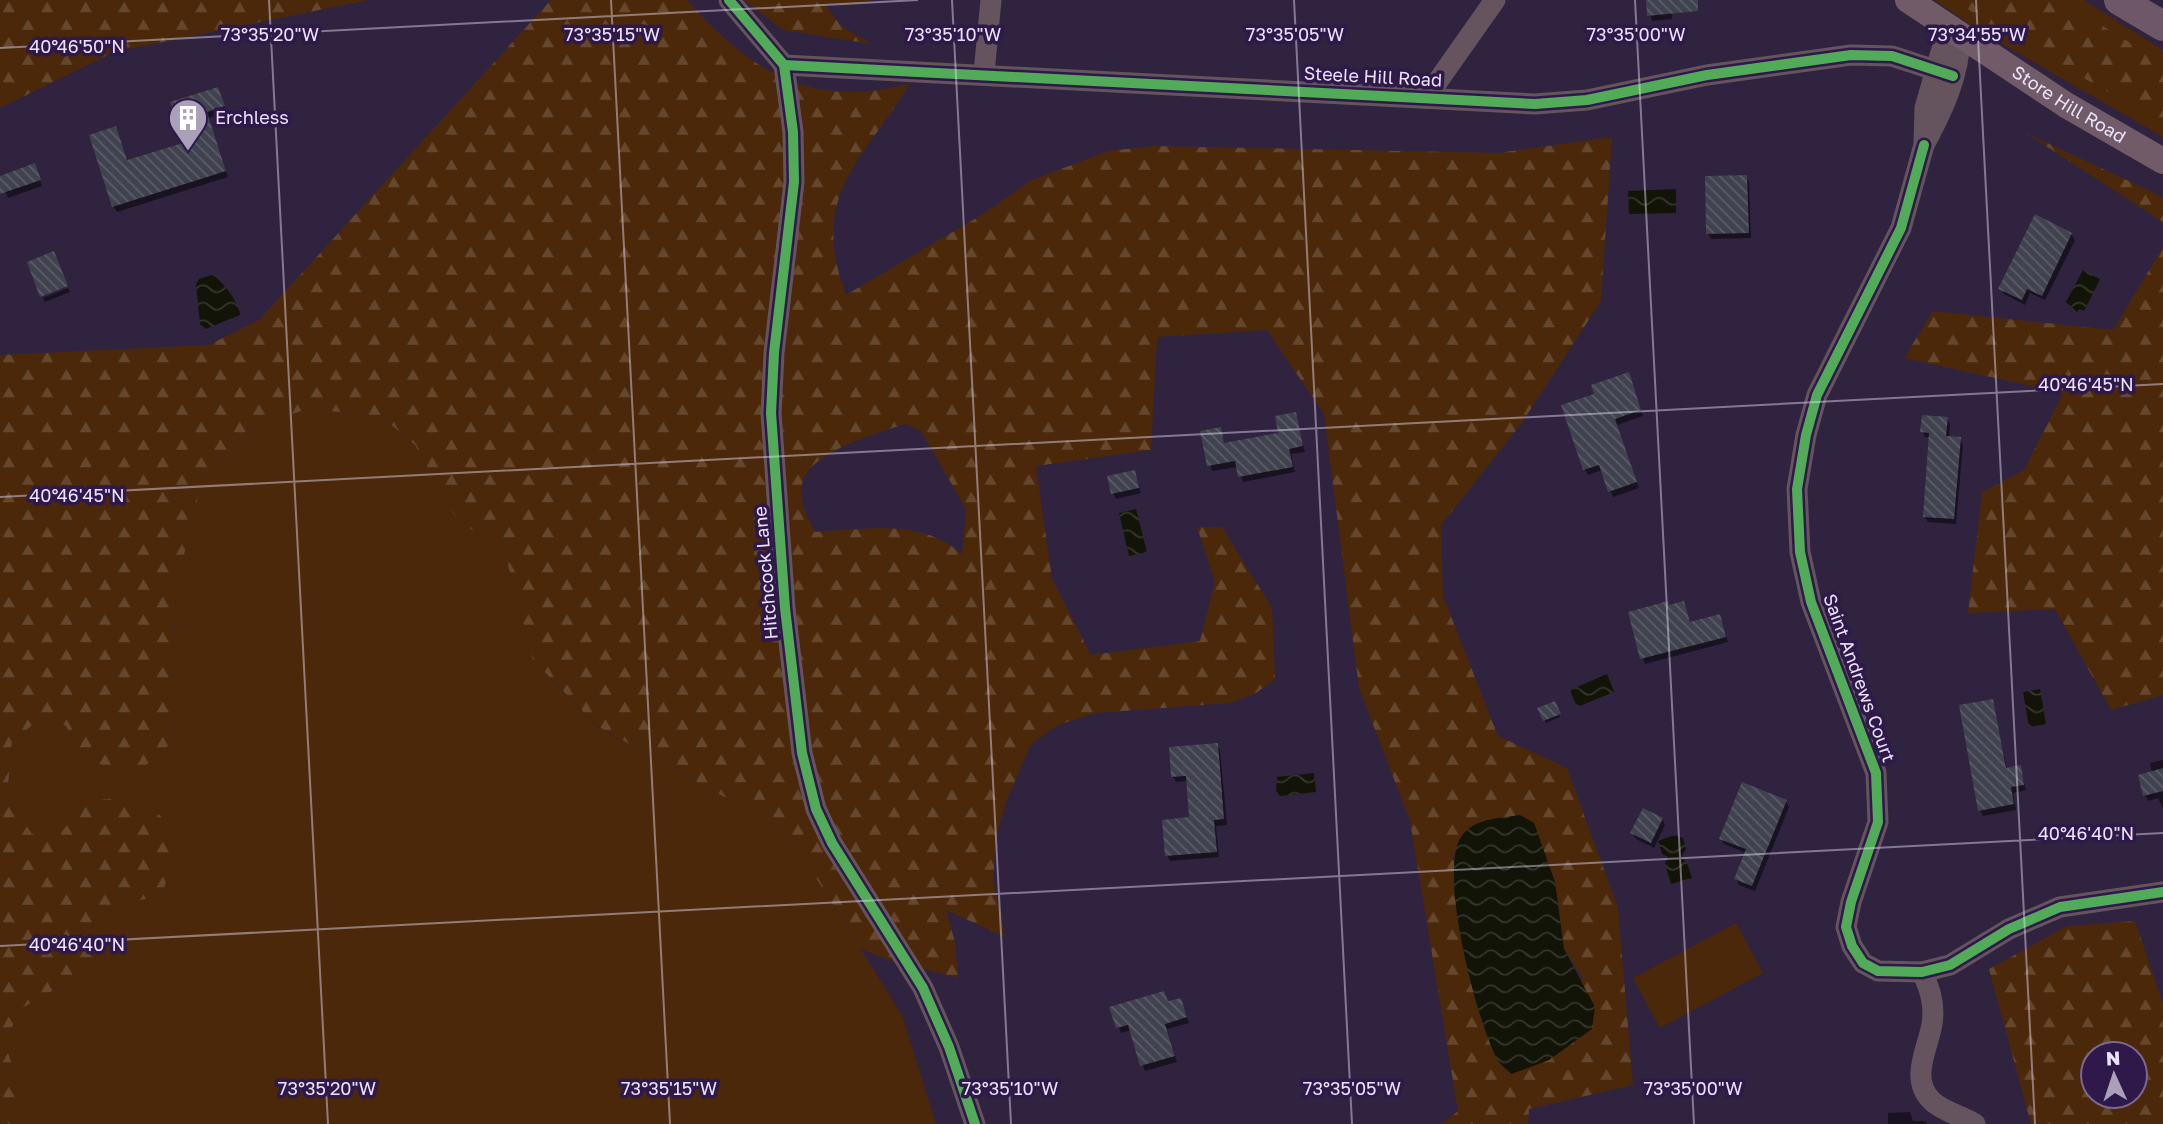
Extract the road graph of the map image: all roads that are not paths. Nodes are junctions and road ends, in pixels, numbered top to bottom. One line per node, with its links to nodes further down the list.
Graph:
1 (729, 0): 8 (street)
2 (991, 0): 10 (street)
3 (1495, 0): 11 (street, Steele Hill Road)
4 (1908, 0): 7 (main road, Store Hill Road)
5 (2119, 0): 6 (highway)
6 (2163, 26)
7 (1960, 36): 9 (street, Saint Andrews Court); 12 (main road, Store Hill Road)
8 (784, 65): 10 (street, Steele Hill Road); 15 (street, Hitchcock Lane)
9 (1944, 72): 11 (street, Steele Hill Road); 14 (street, Saint Andrews Court)
10 (984, 73): 11 (street, Steele Hill Road)
11 (1426, 98)
12 (2163, 162)
13 (2163, 891): 14 (street, Saint Andrews Court)
14 (1922, 972): 16 (street)
15 (975, 1124)
16 (1975, 1124)

